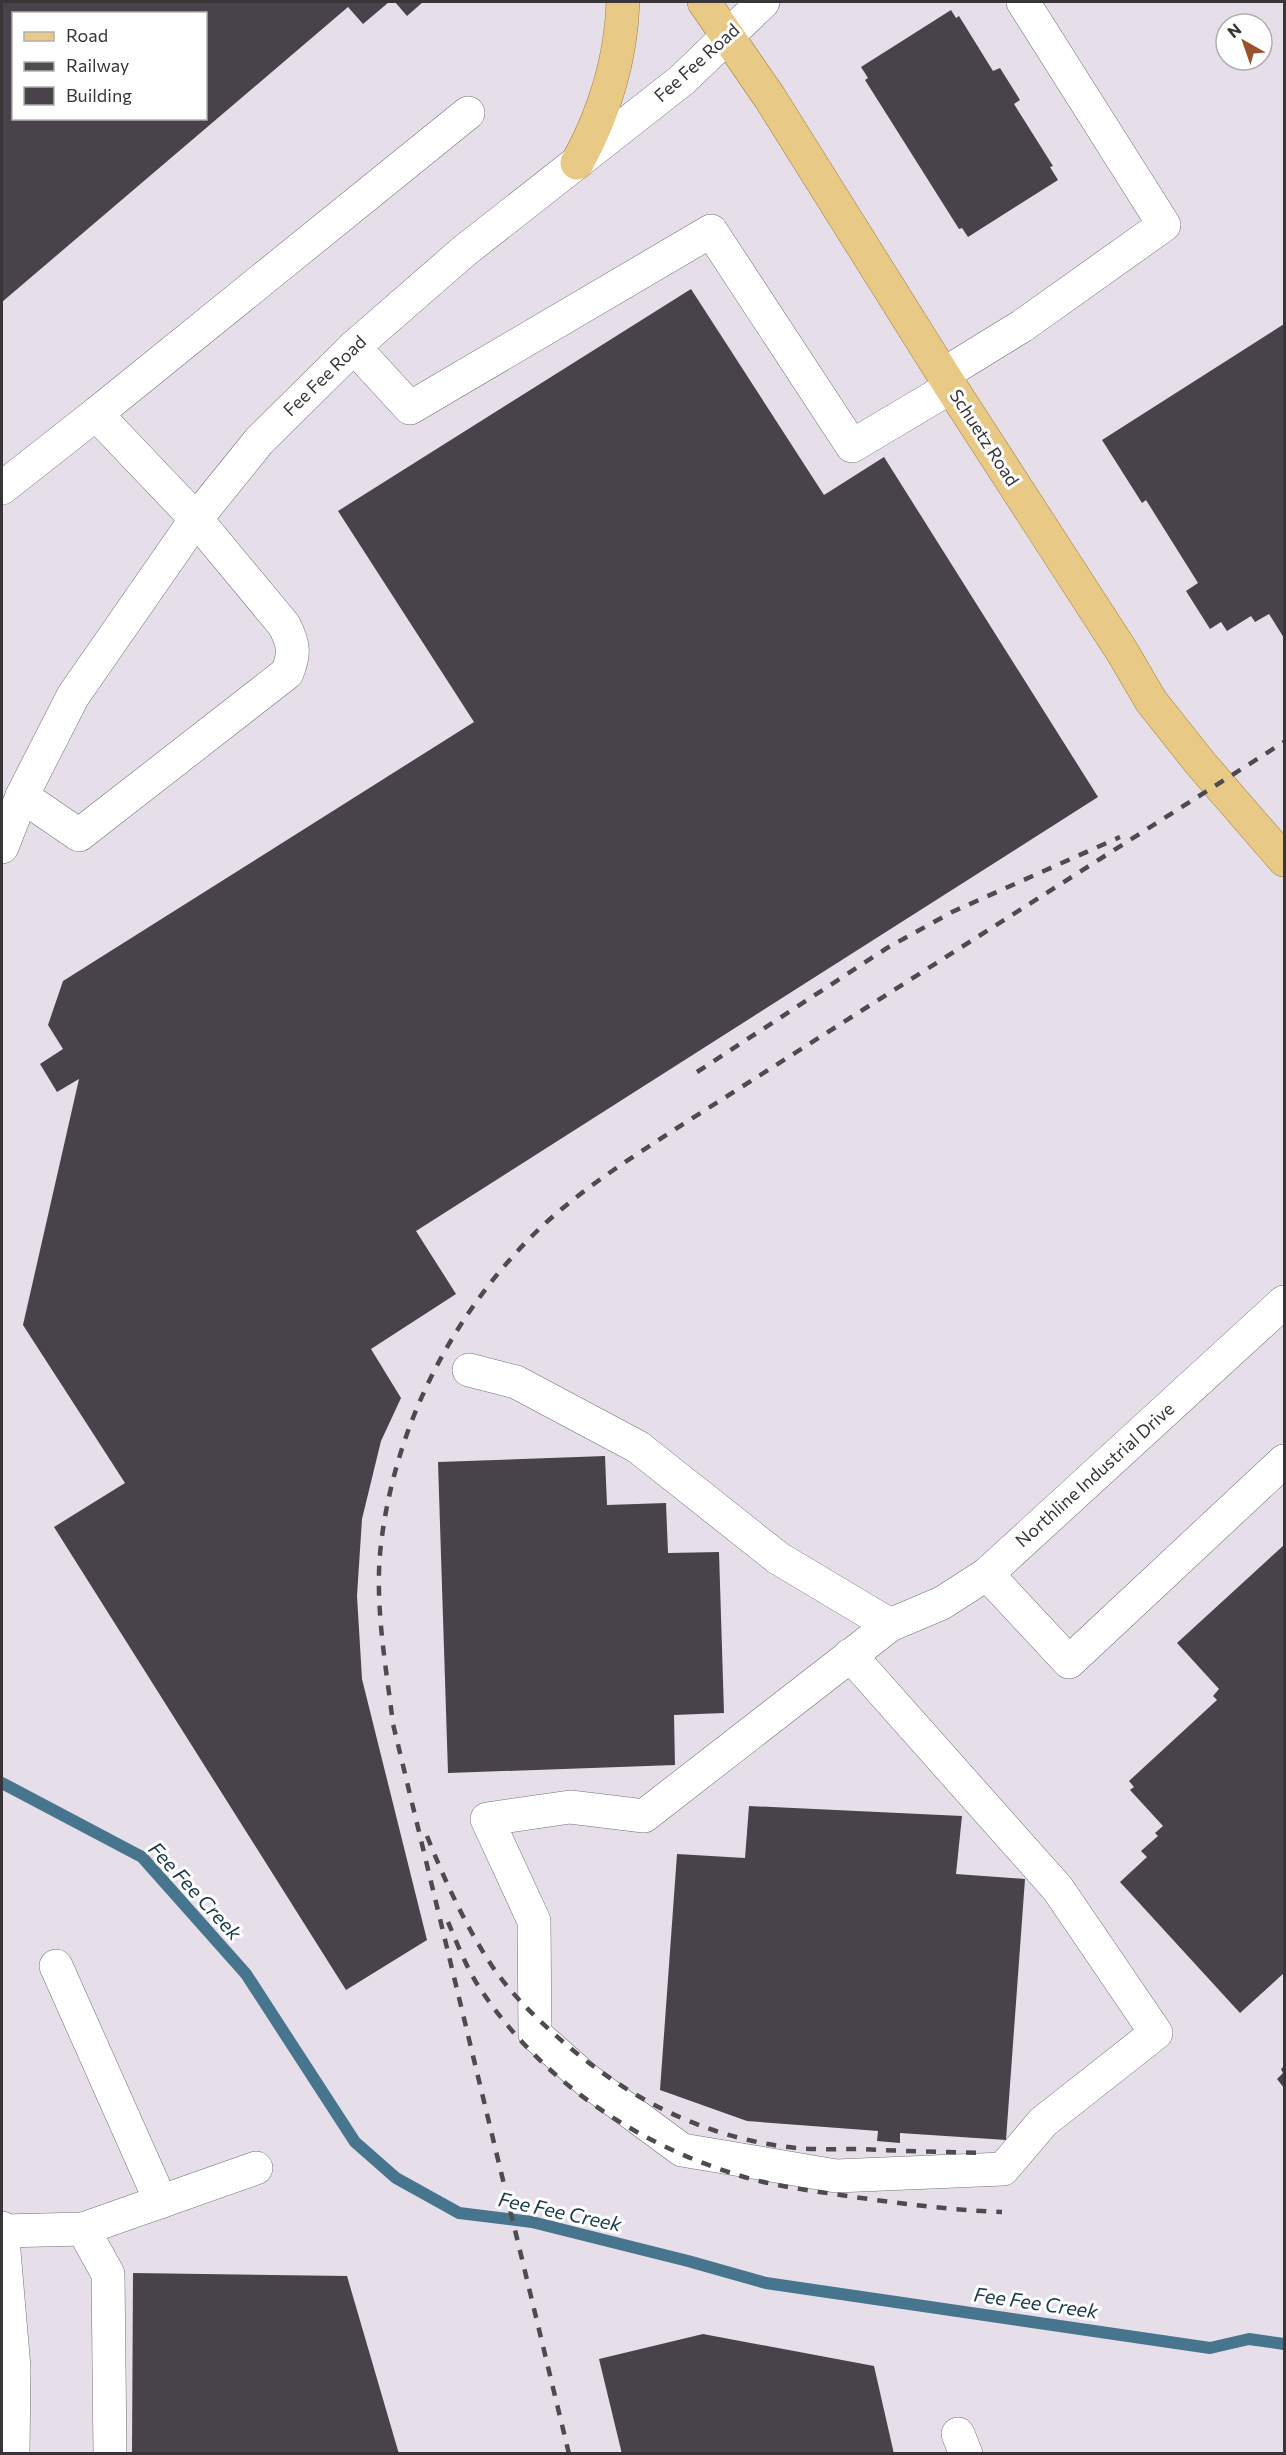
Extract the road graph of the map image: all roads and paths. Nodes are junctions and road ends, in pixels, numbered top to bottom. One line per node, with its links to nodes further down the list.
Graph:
1 (623, 2): 7 (main road)
2 (704, 2): 5 (main road, Schuetz Road)
3 (763, 2): 5 (street, Fee Fee Road)
4 (1023, 2): 9 (street)
5 (729, 36): 7 (street, Fee Fee Road); 9 (main road, Schuetz Road)
6 (468, 113): 10 (street)
7 (577, 163): 8 (street, Fee Fee Road)
8 (354, 347): 9 (street); 12 (street, Fee Fee Road)
9 (947, 380): 15 (main road, Schuetz Road)
10 (96, 414): 11 (street); 12 (street)
11 (2, 488)
12 (196, 519): 13 (street, Fee Fee Road); 13 (street)
13 (22, 796): 14 (street, Fee Fee Road)
14 (2, 847)
15 (1284, 860)
16 (1284, 1302): 19 (street, Northline Industrial Drive)
17 (470, 1370): 20 (street)
18 (1284, 1461): 19 (street)
19 (987, 1574): 20 (street, Northline Industrial Drive)
20 (890, 1625): 21 (street, Northline Industrial Drive)
21 (850, 1655): 21 (street, Northline Industrial Drive)
22 (56, 1966): 24 (street)
23 (256, 2168): 24 (street)
24 (161, 2202): 25 (street)
25 (83, 2229): 26 (street); 28 (street)
26 (2, 2230): 27 (street)
27 (13, 2454)
28 (110, 2454)

